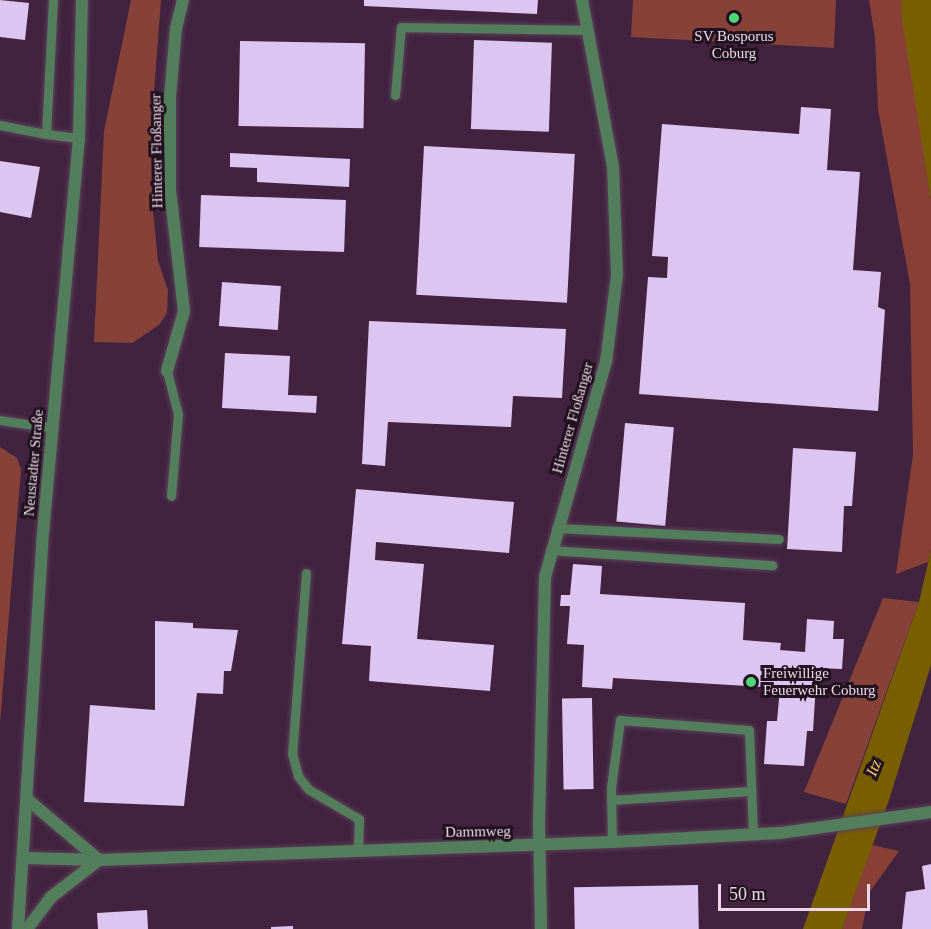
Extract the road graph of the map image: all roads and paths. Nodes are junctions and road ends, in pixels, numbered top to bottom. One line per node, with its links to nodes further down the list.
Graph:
1 (52, 0): 8 (lane)
2 (82, 0): 9 (street, Neustadter Straße)
3 (183, 0): 10 (street, Hinterer Floßanger)
4 (582, 0): 5 (street, Hinterer Floßanger)
5 (588, 30): 6 (lane); 14 (street, Hinterer Floßanger)
6 (395, 95)
7 (0, 125): 8 (lane)
8 (46, 134): 9 (lane)
9 (79, 138): 12 (street, Neustadter Straße)
10 (167, 371): 13 (lane)
11 (0, 420): 12 (lane)
12 (53, 428): 20 (street, Neustadter Straße)
13 (171, 496)
14 (556, 528): 15 (lane); 16 (street, Hinterer Floßanger)
15 (779, 539)
16 (550, 550): 17 (lane); 25 (street, Hinterer Floßanger)
17 (772, 565)
18 (306, 573): 26 (lane)
19 (750, 791): 21 (lane); 21 (lane); 23 (lane)
20 (27, 799): 27 (street, Neustadter Straße); 28 (street)
21 (611, 800): 24 (lane)
22 (931, 812): 23 (street, Dammweg)
23 (753, 834): 24 (street, Dammweg)
24 (612, 842): 25 (street, Dammweg)
25 (541, 845): 26 (street, Dammweg); 31 (street, Hinterer Floßanger)
26 (358, 850): 28 (street, Dammweg)
27 (24, 858): 28 (street, Dammweg); 29 (street, Neustadter Straße)
28 (99, 860): 30 (street)
29 (18, 929)
30 (27, 929)
31 (541, 929)

